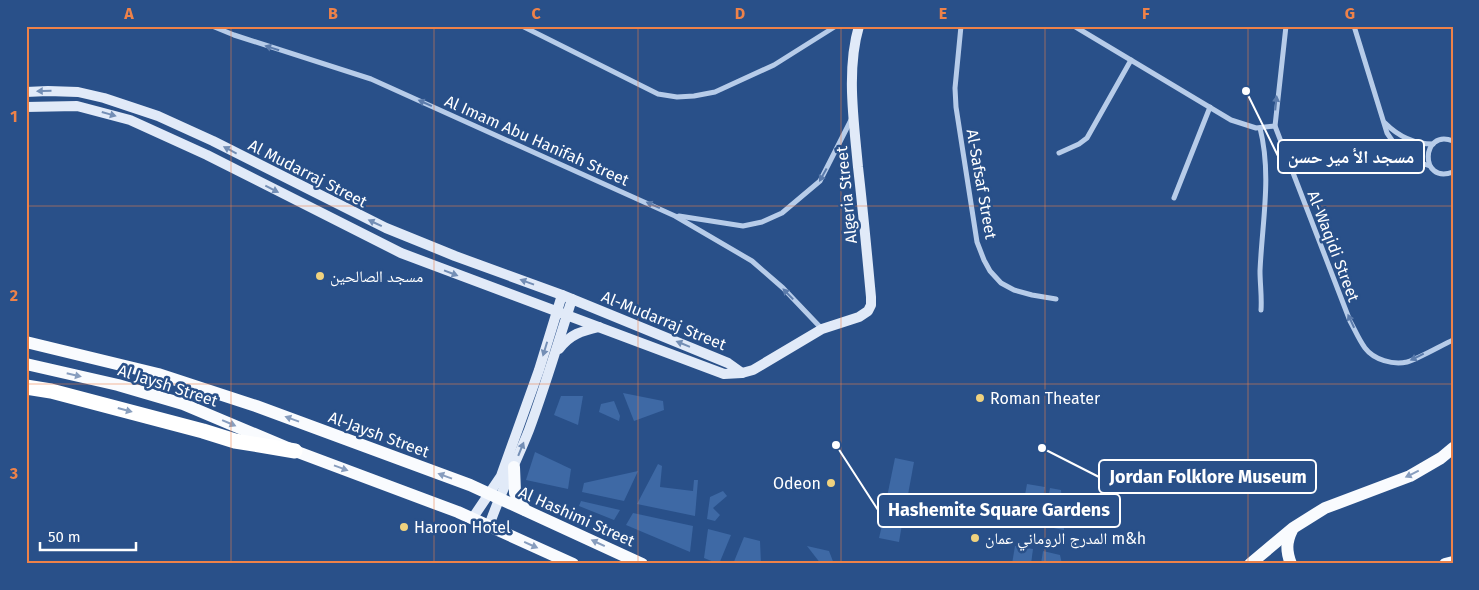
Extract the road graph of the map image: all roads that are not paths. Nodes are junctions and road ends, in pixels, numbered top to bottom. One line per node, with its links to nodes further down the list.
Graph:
1 (212, 26): 31 (street, Al Imam Abu Hanifah Street, one-way to 1)
2 (522, 26): 3 (street)
3 (836, 26)
4 (859, 26): 16 (main road, Algeria Street)
5 (961, 26): 34 (street, Al-Safsaf Street)
6 (1074, 26): 9 (street)
7 (1286, 26): 18 (street, Al-Waqidi Street, one-way to 7)
8 (1354, 26): 17 (street)
9 (1131, 60): 14 (street); 24 (street)
10 (26, 92): 11 (main road, Al Mudarraj Street, one-way to 10)
11 (78, 92): 12 (main road); 15 (main road, Al Mudarraj Street)
12 (76, 106): 13 (main road, Al Mudarraj Street); 20 (main road, Al Mudarraj Street, one-way to 20)
13 (26, 107)
14 (1210, 107): 19 (street); 30 (street)
15 (158, 116): 20 (main road); 21 (main road, Al Mudarraj Street)
16 (853, 116): 31 (street, one-way to 31); 39 (main road, Algeria Street)
17 (1382, 120): 23 (street); 27 (street)
18 (1275, 126): 19 (street); 40 (street, Al-Waqidi Street, one-way to 18)
19 (1260, 128): 36 (street)
20 (153, 130): 25 (main road, Al Mudarraj Street)
21 (213, 141): 25 (main road); 26 (main road, Al Mudarraj Street, one-way to 21)
22 (1453, 141): 23 (street)
23 (1433, 144): 27 (street)
24 (1058, 153)
25 (207, 155): 29 (main road, Al Mudarraj Street)
26 (256, 163): 29 (main road); 32 (main road, Al Mudarraj Street, one-way to 26)
27 (1430, 166): 28 (street)
28 (1453, 172)
29 (250, 177): 35 (main road, Al Mudarraj Street, one-way to 35)
30 (1174, 198)
31 (675, 216): 39 (street, Al Imam Abu Hanifah Street, one-way to 31)
32 (562, 295): 33 (main road, Al Mudarraj Street); 35 (main road)
33 (572, 299): 37 (main road); 44 (main road, Al-Mudarraj Street, one-way to 33)
34 (1056, 299)
35 (557, 310): 37 (main road, Al Mudarraj Street); 49 (main road, one-way to 49)
36 (1261, 310)
37 (567, 314): 38 (main road, Al-Mudarraj Street); 42 (main road)
38 (600, 327): 42 (main road); 44 (main road, Al-Mudarraj Street)
39 (822, 329): 44 (main road, Al-Mudarraj Street)
40 (1453, 340)
41 (26, 342): 49 (main road, Al Jaysh Street, one-way to 41)
42 (555, 353): 48 (main road, one-way to 42)
43 (26, 364): 47 (main road, Al Jaysh Street, one-way to 47)
44 (742, 373)
45 (26, 387): 47 (highway, one-way to 47)
46 (1453, 448): 53 (main road, one-way to 53)
47 (295, 451): 51 (main road, one-way to 51)
48 (514, 467): 49 (main road); 50 (main road)
49 (494, 497): 50 (main road, Al Hashimi Street); 51 (main road); 52 (main road)
50 (525, 510): 56 (main road, Al Hashimi Street, one-way to 50)
51 (472, 519): 52 (main road)
52 (488, 526): 55 (main road, one-way to 55)
53 (1293, 528): 57 (main road); 59 (main road)
54 (1453, 562): 60 (main road)
55 (573, 564)
56 (642, 564)
57 (1250, 564): 58 (main road)
58 (1270, 564)
59 (1291, 564)
60 (1445, 564)

